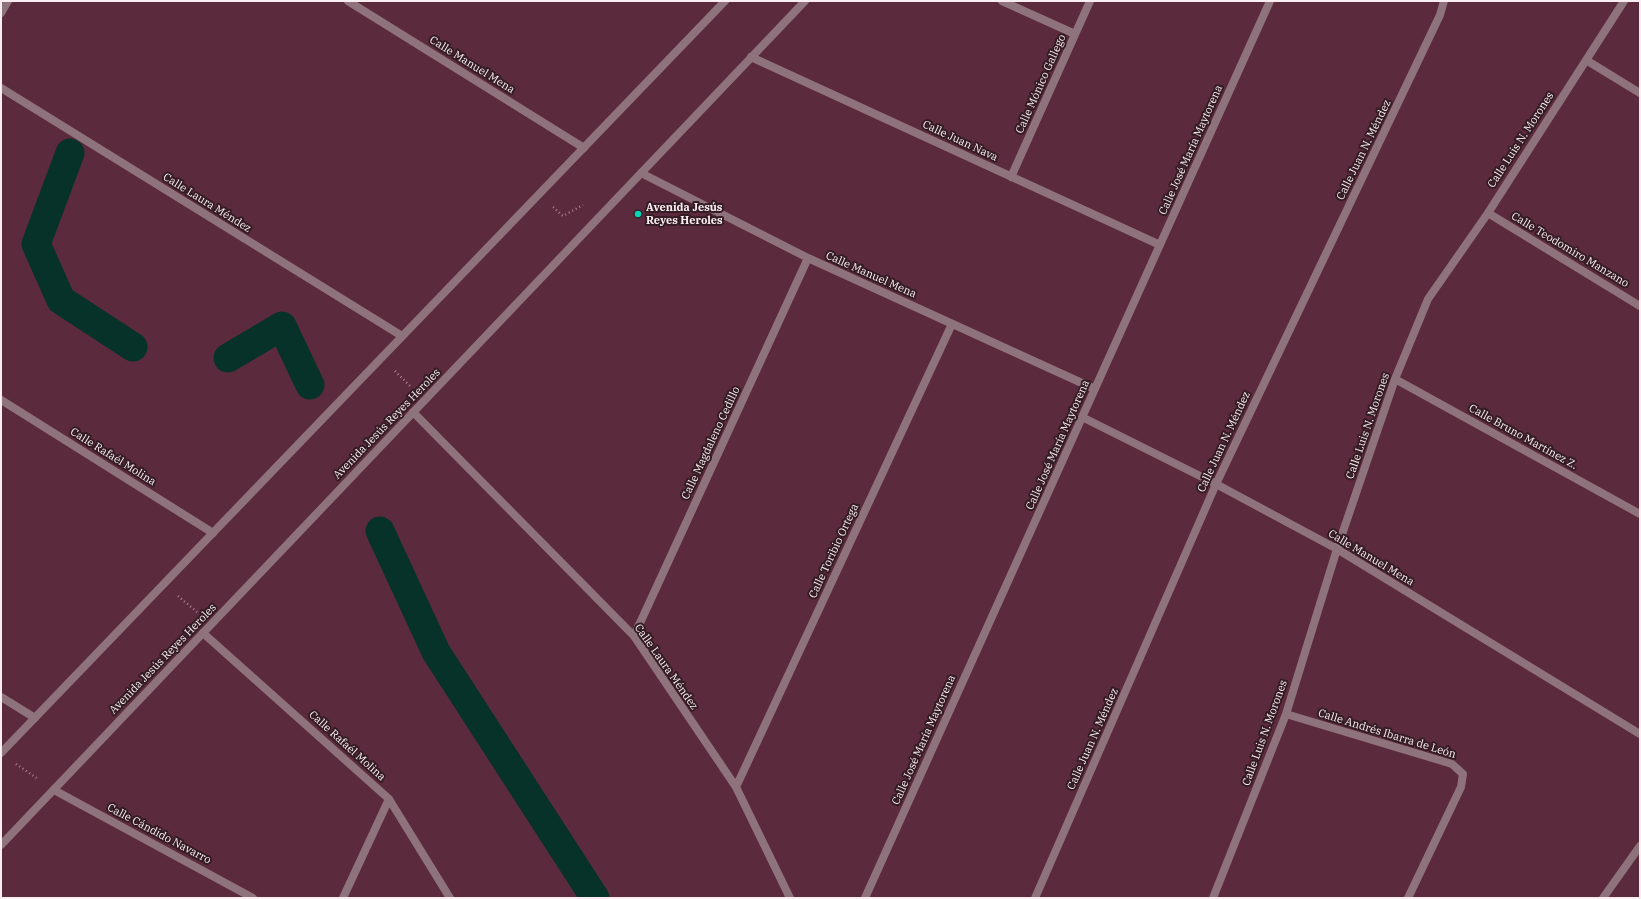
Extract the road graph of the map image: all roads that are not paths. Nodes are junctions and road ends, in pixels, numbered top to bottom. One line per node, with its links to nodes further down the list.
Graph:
1 (8, 1): 10 (street)
2 (348, 1): 16 (street, Calle Manuel Mena)
3 (725, 1): 16 (street)
4 (804, 1): 12 (street, Avenida Jesús Reyes Heroles)
5 (1002, 1): 11 (street)
6 (1090, 1): 11 (street, Calle Mónico Gallego)
7 (1270, 1): 20 (street, Calle José María Maytorena)
8 (1444, 1): 30 (street, Calle Juan N. Méndez)
9 (1624, 1): 13 (street, Calle Luis N. Morones)
10 (1, 13)
11 (1075, 34): 18 (street, Calle Mónico Gallego)
12 (751, 57): 17 (street, Avenida Jesús Reyes Heroles); 18 (street, Calle Juan Nava)
13 (1586, 60): 15 (street); 19 (street, Calle Luis N. Morones)
14 (1, 88): 24 (street, Calle Laura Méndez)
15 (1640, 93)
16 (584, 148): 24 (street)
17 (641, 173): 21 (street, Calle Manuel Mena); 28 (street, Avenida Jesús Reyes Heroles)
18 (1012, 177): 20 (street, Calle Juan Nava)
19 (1488, 213): 22 (street, Calle Teodomiro Manzano); 25 (street, Calle Luis N. Morones)
20 (1160, 246): 26 (street, Calle José María Maytorena)
21 (808, 258): 23 (street, Calle Manuel Mena); 35 (street, Calle Magdaleno Cedillo)
22 (1640, 306)
23 (952, 324): 26 (street, Calle Manuel Mena); 41 (street, Calle Toribio Ortega)
24 (402, 336): 32 (street)
25 (1395, 379): 31 (street, Calle Bruno Martínez Z.); 33 (street, Calle Luis N. Morones)
26 (1095, 389): 29 (street, Calle José María Maytorena)
27 (1, 400): 32 (street, Calle Rafaél Molina)
28 (413, 412): 34 (street, Avenida Jesús Reyes Heroles); 35 (street, Calle Laura Méndez)
29 (1082, 418): 30 (street, Calle Manuel Mena); 50 (street, Calle José María Maytorena)
30 (1216, 484): 33 (street, Calle Manuel Mena); 51 (street, Calle Juan N. Méndez)
31 (1640, 514)
32 (213, 533): 38 (street)
33 (1337, 550): 37 (street, Calle Luis N. Morones); 39 (street, Calle Manuel Mena)
34 (202, 633): 42 (street, Avenida Jesús Reyes Heroles); 43 (street, Calle Rafaél Molina)
35 (634, 636): 41 (street, Calle Laura Méndez)
36 (1, 696): 38 (street)
37 (1286, 714): 52 (street, Calle Luis N. Morones); 53 (street, Calle Andrés Ibarra de León)
38 (35, 718): 40 (street)
39 (1640, 734)
40 (1, 753)
41 (736, 787): 49 (street, Calle Laura Méndez)
42 (54, 790): 44 (street, Avenida Jesús Reyes Heroles); 46 (street, Calle Cándido Navarro)
43 (389, 799): 47 (street); 48 (street, Calle Rafaél Molina)
44 (1, 845)
45 (1640, 846): 54 (street)
46 (253, 898)
47 (343, 898)
48 (450, 898)
49 (790, 898)
50 (865, 898)
51 (1035, 898)
52 (1213, 898)
53 (1408, 898)
54 (1603, 898)

